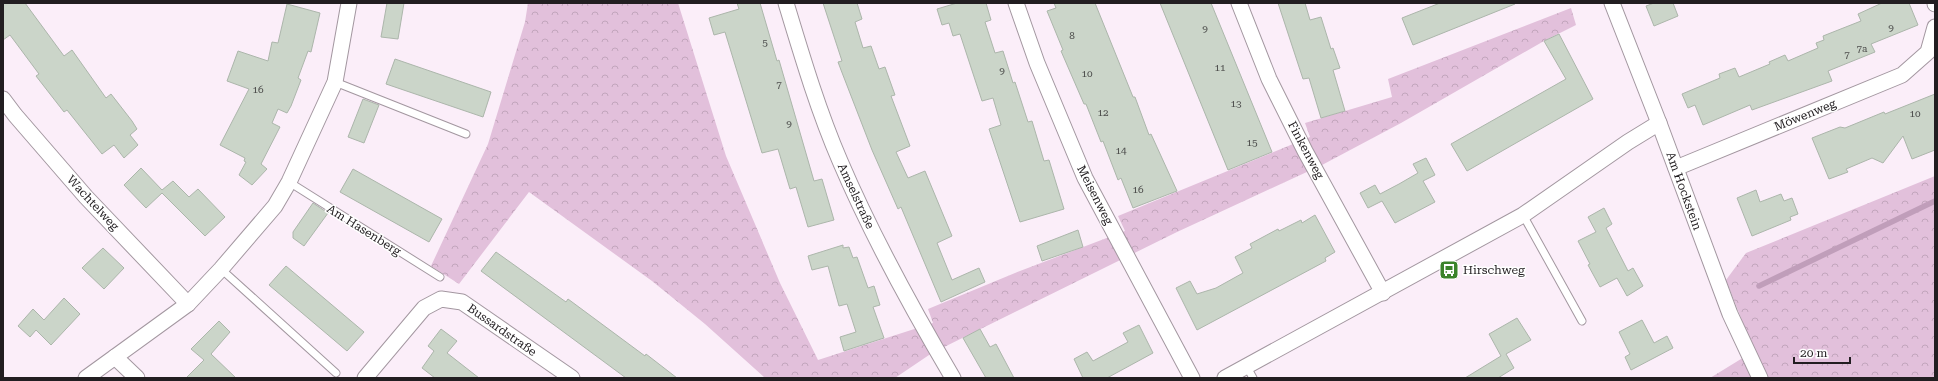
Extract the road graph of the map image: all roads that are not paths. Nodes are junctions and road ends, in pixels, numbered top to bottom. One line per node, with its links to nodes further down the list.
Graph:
1 (349, 3): 8 (street)
2 (786, 3): 27 (street, Amselstraße)
3 (1016, 3): 28 (street, Meisenweg)
4 (1239, 3): 17 (street, Finkenweg)
5 (1612, 3): 10 (street, Am Hockstein)
6 (1935, 27): 7 (street, Möwenweg)
7 (1932, 51): 12 (street, Möwenweg)
8 (335, 82): 11 (lane); 13 (street)
9 (3, 99): 18 (street, Wachtelweg)
10 (1659, 123): 12 (street, Am Hockstein); 14 (street)
11 (466, 134)
12 (1676, 168): 30 (street, Am Hockstein)
13 (289, 182): 15 (street); 16 (lane, Am Hasenberg)
14 (1523, 215): 17 (street); 19 (lane)
15 (222, 269): 18 (street); 22 (lane)
16 (440, 277)
17 (1383, 293): 21 (street)
18 (188, 304): 20 (street)
19 (1582, 321)
20 (115, 357): 23 (street); 24 (street)
21 (1250, 372): 29 (street)
22 (336, 373)
23 (86, 378)
24 (137, 378)
25 (365, 378): 26 (street, Bussardstraße)
26 (572, 378)
27 (953, 378)
28 (1192, 378)
29 (1225, 378)
30 (1760, 378)

